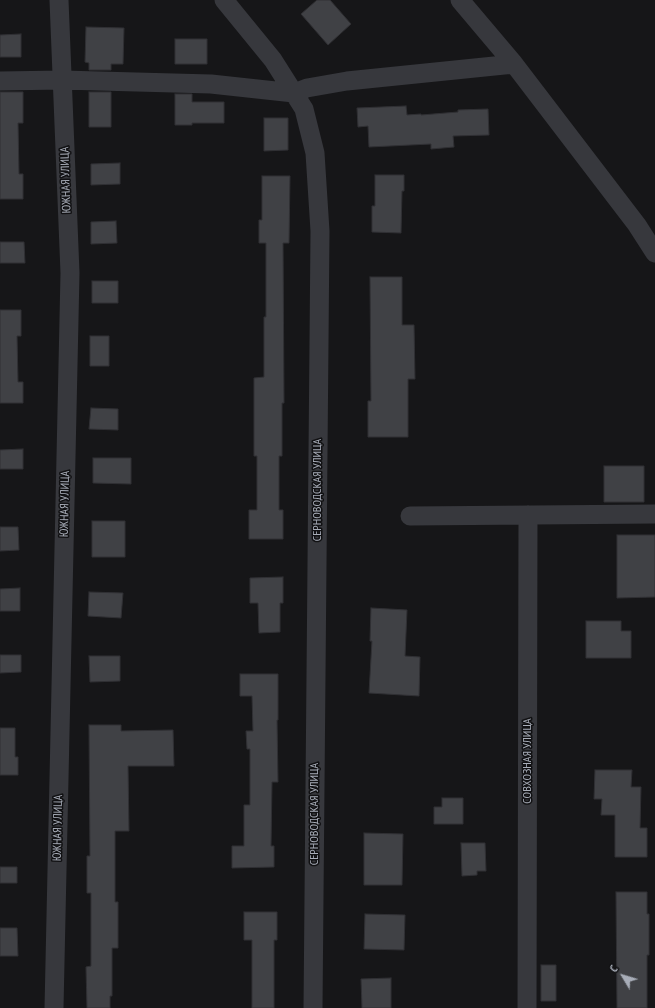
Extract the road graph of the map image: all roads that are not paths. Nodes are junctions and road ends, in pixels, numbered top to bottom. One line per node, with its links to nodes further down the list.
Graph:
1 (59, 0): 6 (street, ЮЖНАЯ УЛИЦА)
2 (224, 0): 7 (street, СЕРНОВОДСКАЯ УЛИЦА)
3 (460, 0): 4 (street)
4 (514, 64): 7 (street); 8 (street)
5 (0, 80): 6 (street)
6 (62, 80): 7 (street); 12 (street, ЮЖНАЯ УЛИЦА)
7 (294, 93): 13 (street, СЕРНОВОДСКАЯ УЛИЦА)
8 (655, 253)
9 (655, 514): 10 (street)
10 (528, 515): 11 (street); 14 (street, СОВХОЗНАЯ УЛИЦА)
11 (410, 516)
12 (54, 1008)
13 (314, 1008)
14 (527, 1008)

